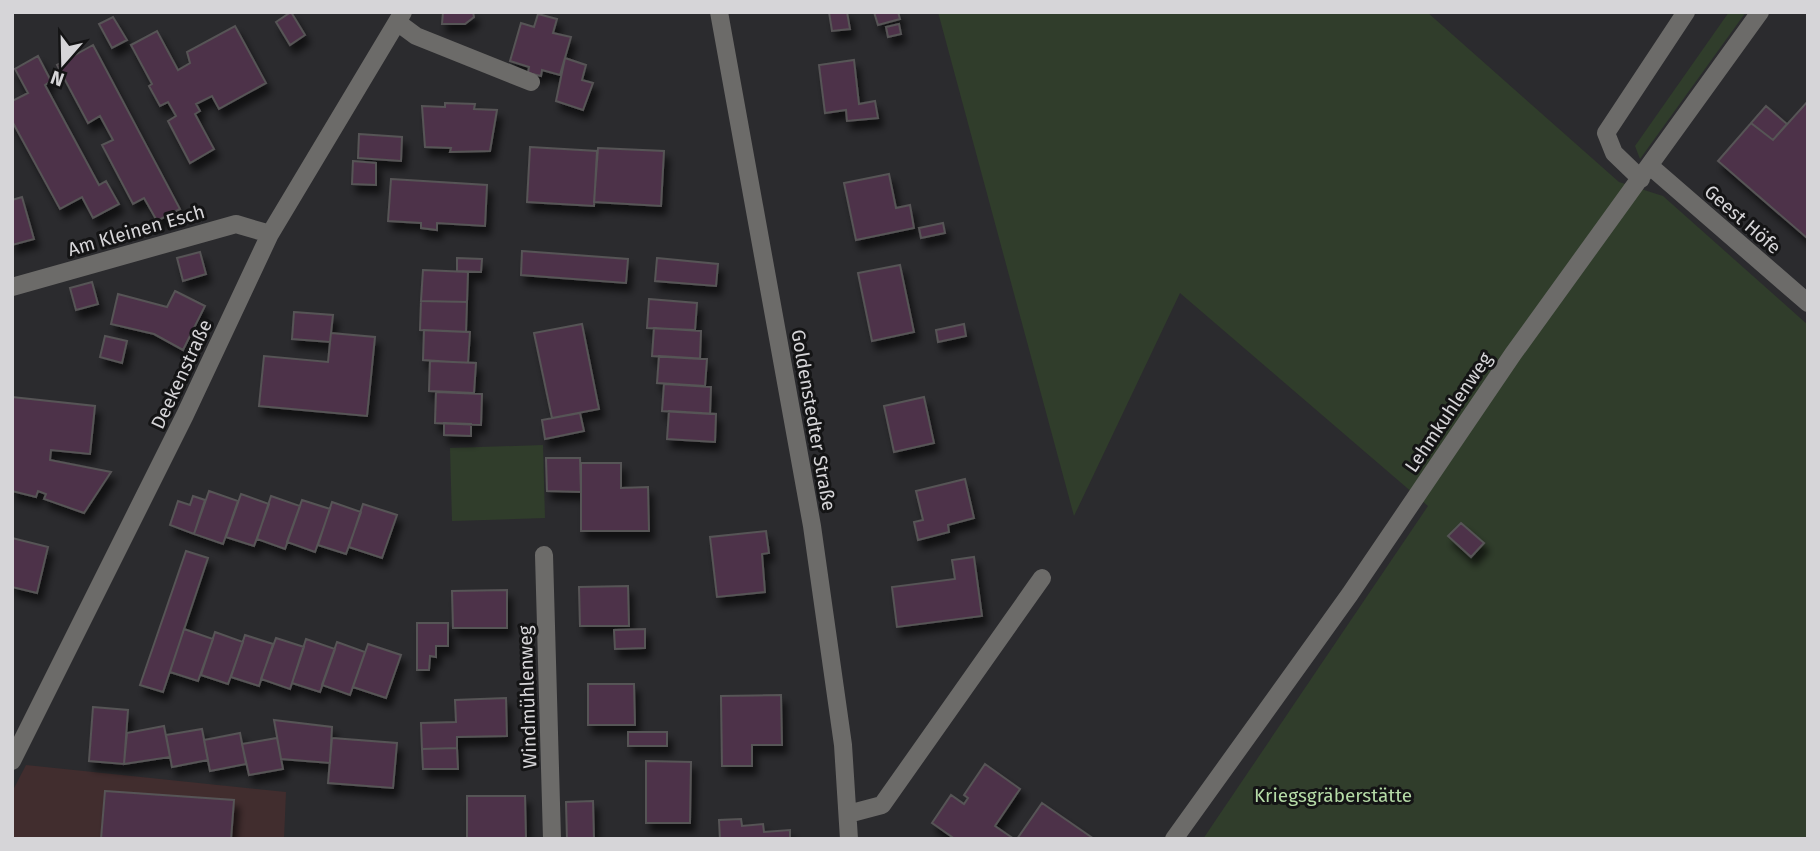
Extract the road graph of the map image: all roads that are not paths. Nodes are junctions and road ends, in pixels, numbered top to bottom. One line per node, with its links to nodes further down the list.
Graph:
1 (719, 12): 13 (street, Goldenstedter Straße)
2 (1686, 12): 6 (street, Geest Höfe)
3 (1760, 12): 6 (street, Lehmkuhlenweg)
4 (400, 17): 5 (street); 7 (street, Deekenstraße)
5 (531, 82)
6 (1645, 172): 9 (street, Geest Höfe); 16 (street, Lehmkuhlenweg)
7 (270, 234): 8 (street, Am Kleinen Esch); 12 (street, Deekenstraße)
8 (12, 286)
9 (1808, 303)
10 (544, 555): 14 (street, Windmühlenweg)
11 (1042, 578): 13 (street)
12 (12, 761)
13 (848, 814): 15 (street, Goldenstedter Straße)
14 (552, 839)
15 (849, 839)
16 (1174, 839)

